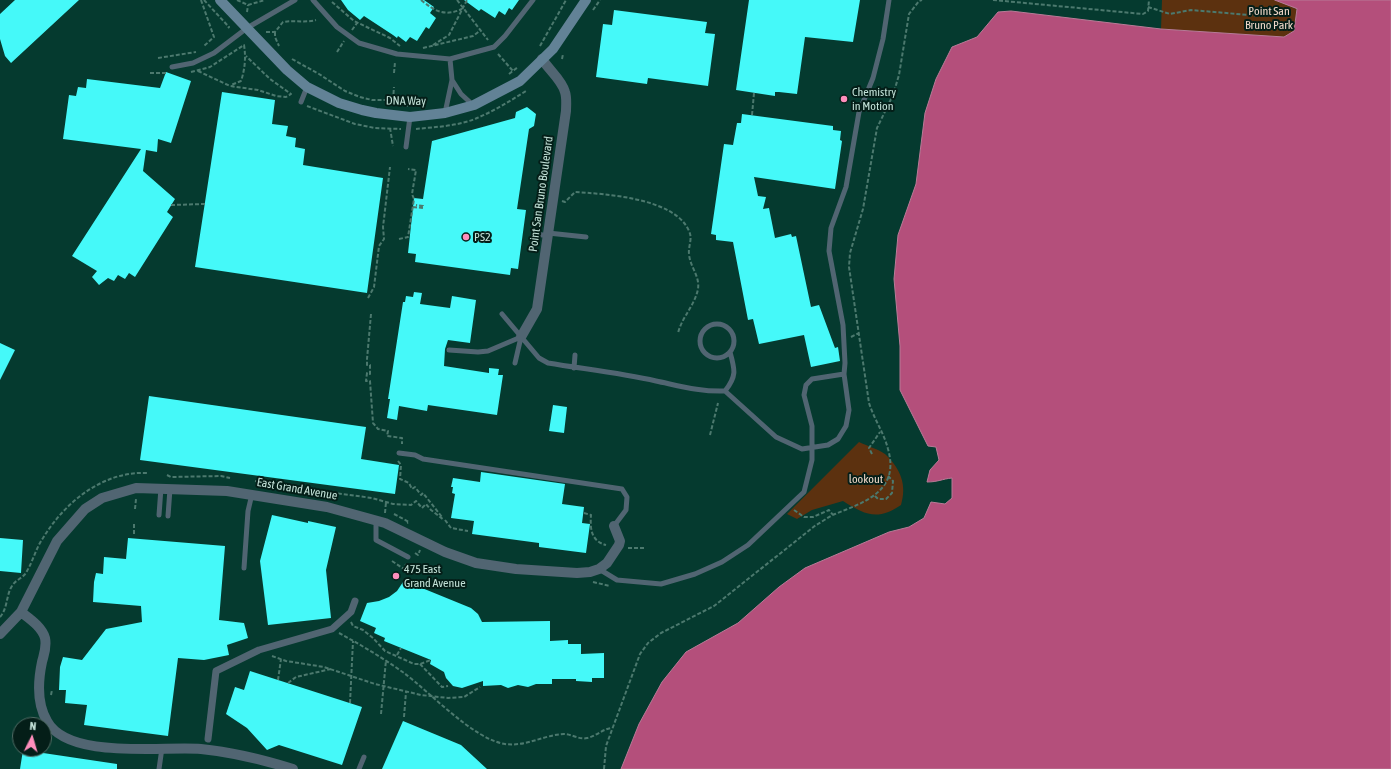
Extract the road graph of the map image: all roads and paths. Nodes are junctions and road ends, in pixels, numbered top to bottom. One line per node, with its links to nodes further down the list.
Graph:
1 (201, 0): 37 (path)
2 (204, 0): 27 (path)
3 (220, 0): 28 (main road, DNA Way)
4 (237, 0): 19 (path)
5 (265, 0): 19 (path)
6 (295, 0): 28 (lane)
7 (313, 0): 45 (lane)
8 (421, 0): 21 (path)
9 (457, 0): 21 (path)
10 (468, 0): 21 (path)
11 (533, 0): 45 (lane)
12 (566, 0): 34 (path)
13 (586, 0): 46 (main road, DNA Way)
14 (889, 0): 89 (lane)
15 (922, 0): 92 (path)
16 (992, 0): 20 (path)
17 (1149, 0): 20 (path)
18 (332, 1): 22 (path); 26 (path)
19 (248, 4): 23 (path)
20 (1148, 7): 24 (path)
21 (463, 8): 29 (path); 29 (path)
22 (329, 9)
23 (247, 12)
24 (1262, 16)
25 (316, 20): 32 (path)
26 (358, 23): 30 (path); 36 (path)
27 (228, 28)
28 (247, 28): 48 (lane); 54 (main road, DNA Way)
29 (481, 30): 35 (path)
30 (352, 31)
31 (266, 32): 32 (path)
32 (276, 32): 38 (path)
33 (344, 41): 40 (path)
34 (544, 41)
35 (489, 42)
36 (399, 45)
37 (204, 46)
38 (281, 49)
39 (196, 52): 44 (path)
40 (337, 52)
41 (498, 53): 49 (path)
42 (286, 54): 56 (path)
43 (246, 56): 52 (path); 52 (path); 52 (path)
44 (158, 58)
45 (450, 58): 51 (lane)
46 (542, 59): 58 (main road, DNA Way); 70 (street, Point San Bruno Boulevard)
47 (395, 62): 50 (path)
48 (172, 67)
49 (513, 71)
50 (394, 73)
51 (452, 80): 58 (lane); 61 (lane)
52 (230, 86)
53 (394, 86): 56 (path)
54 (308, 87): 57 (lane); 63 (main road, DNA Way)
55 (754, 93): 62 (path)
56 (393, 100): 60 (path)
57 (301, 102)
58 (474, 105): 61 (main road, DNA Way)
59 (307, 106): 64 (path)
60 (414, 106)
61 (445, 113): 63 (main road, DNA Way)
62 (752, 116)
63 (410, 117): 67 (lane)
64 (390, 128): 65 (path); 66 (path)
65 (401, 129)
66 (393, 146)
67 (406, 147)
68 (390, 167): 79 (path)
69 (408, 169): 74 (path)
70 (553, 200): 76 (street, Point San Bruno Boulevard); 82 (path)
71 (205, 204): 72 (path)
72 (171, 205)
73 (416, 205): 74 (path)
74 (413, 207): 78 (path)
75 (537, 234): 76 (lane)
76 (548, 234): 77 (lane); 83 (street, Point San Bruno Boulevard)
77 (586, 237)
78 (399, 239)
79 (368, 298)
80 (371, 314): 94 (path)
81 (502, 314): 83 (lane)
82 (678, 333)
83 (521, 336): 84 (lane); 87 (lane); 88 (lane)
84 (449, 350)
85 (730, 352): 85 (lane); 90 (lane)
86 (575, 355): 88 (lane)
87 (515, 363)
88 (574, 368): 90 (lane)
89 (844, 374): 95 (lane); 95 (lane)
90 (725, 391): 95 (lane)
91 (718, 403): 93 (path)
92 (880, 432): 96 (path); 99 (path)
93 (710, 435)
94 (402, 444)
95 (812, 448): 107 (lane)
96 (872, 454)
97 (399, 455): 114 (path); 116 (lane)
98 (167, 475): 100 (path)
99 (888, 476): 105 (path); 105 (path)
100 (230, 478)
101 (255, 481): 106 (path)
102 (165, 488): 103 (street, East Grand Avenue); 110 (lane); 112 (lane); 130 (street, East Grand Avenue)
103 (252, 494): 113 (street, East Grand Avenue); 127 (lane)
104 (136, 496): 108 (path)
105 (875, 496): 111 (path)
106 (386, 502): 113 (path); 114 (path)
107 (790, 506): 111 (path); 128 (lane)
108 (135, 509)
109 (584, 513): 119 (path)
110 (159, 515)
111 (833, 515): 151 (path)
112 (168, 516)
113 (380, 519): 124 (lane); 128 (street, East Grand Avenue)
114 (444, 520): 117 (path)
115 (134, 523): 118 (path)
116 (614, 526): 128 (street)
117 (468, 531)
118 (134, 534)
119 (609, 546)
120 (645, 548): 122 (path)
121 (420, 550): 123 (path)
122 (627, 550)
123 (418, 555)
124 (408, 557)
125 (392, 561): 126 (path)
126 (406, 564)
127 (244, 568)
128 (599, 569)
129 (355, 601): 131 (street)
130 (21, 612): 133 (street, East Grand Avenue); 153 (street)
131 (347, 616): 132 (street); 137 (path)
132 (332, 629): 134 (path); 152 (street)
133 (0, 634)
134 (353, 641): 139 (path); 148 (path)
135 (402, 648): 137 (path)
136 (266, 654): 138 (path)
137 (397, 655): 141 (path)
138 (281, 659): 142 (path); 143 (path)
139 (386, 660): 149 (path); 151 (path)
140 (432, 660): 141 (path)
141 (420, 664): 145 (path)
142 (332, 669): 144 (path); 147 (path)
143 (278, 680)
144 (288, 683)
145 (448, 686)
146 (480, 687): 147 (path)
147 (406, 692): 150 (path)
148 (350, 703)
149 (381, 714)
150 (404, 718)
151 (612, 728): 158 (path)
152 (208, 739)
153 (162, 748): 155 (lane); 156 (street)
154 (364, 757): 157 (lane)
155 (159, 769)
156 (293, 769)
157 (359, 769)
158 (604, 769)

